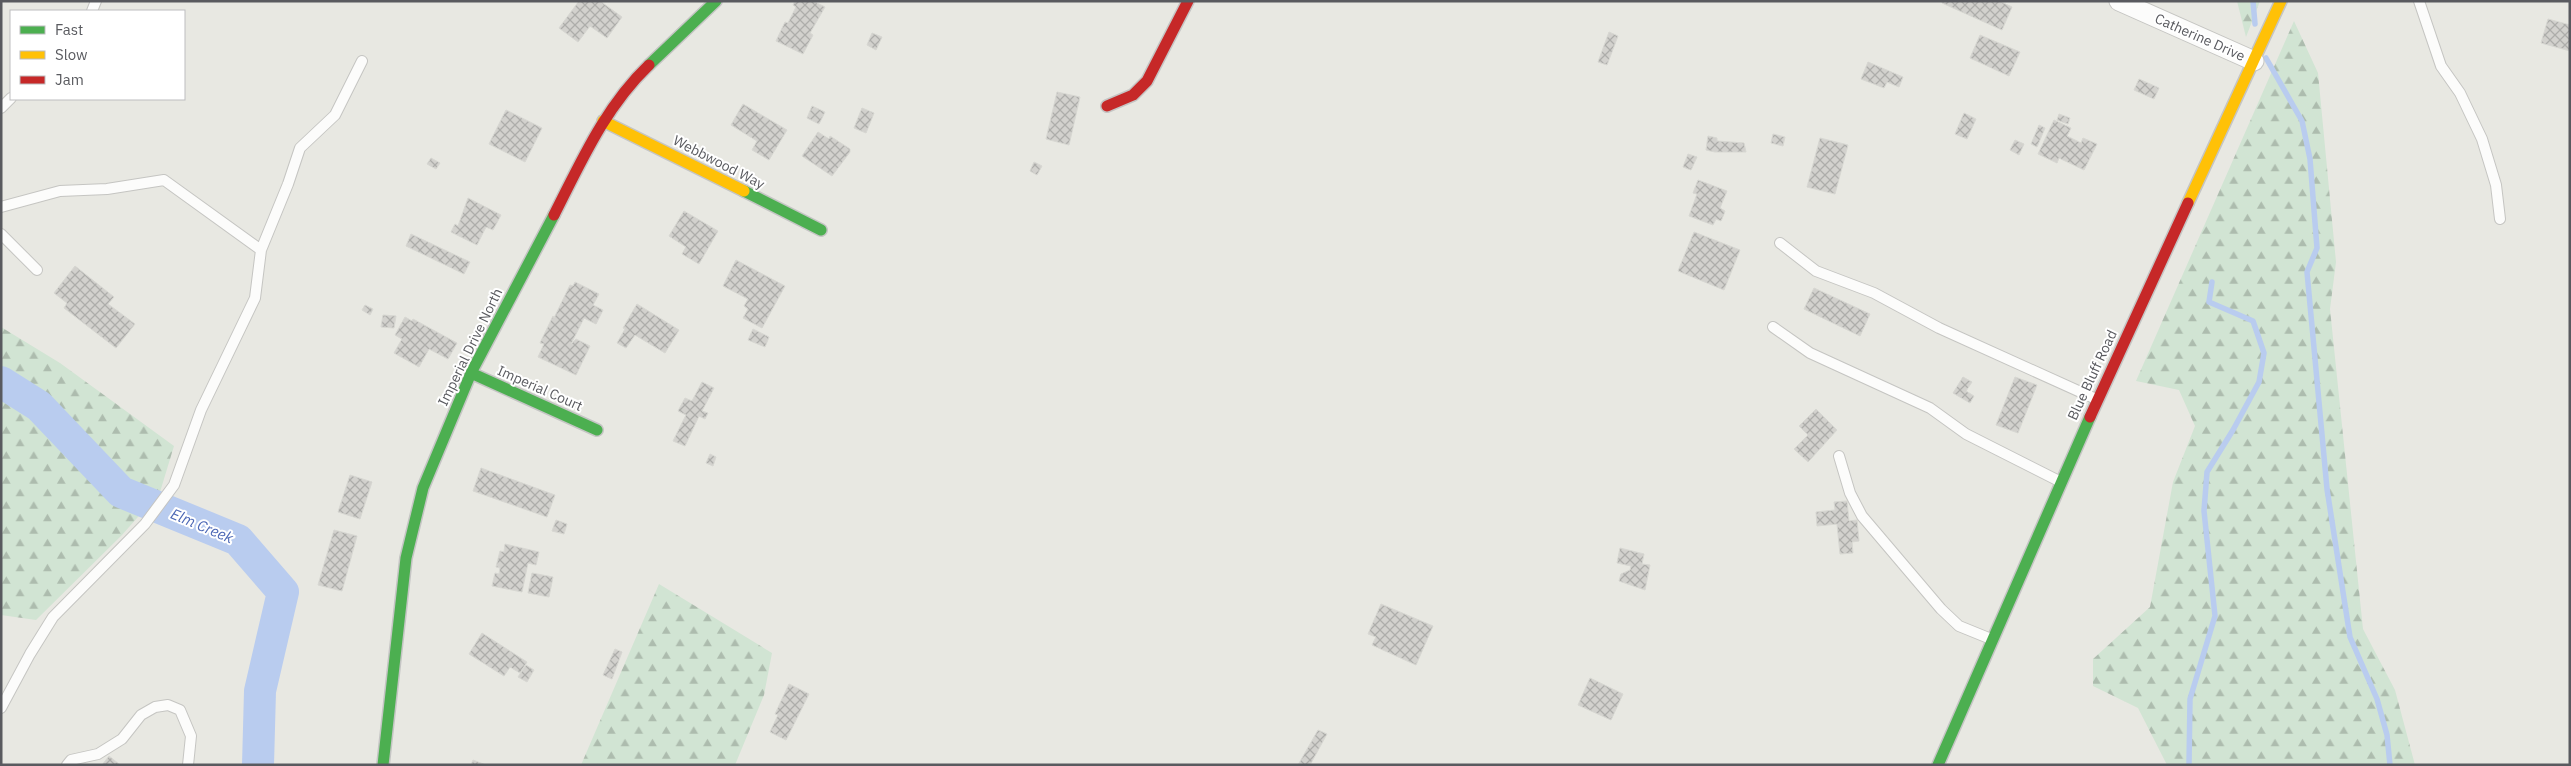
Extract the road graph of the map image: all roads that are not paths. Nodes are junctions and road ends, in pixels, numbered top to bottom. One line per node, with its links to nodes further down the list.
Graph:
1 (716, 1): 11 (street, Imperial Drive North)
2 (1188, 1): 9 (street)
3 (2119, 1): 7 (street, Catherine Drive)
4 (2281, 1): 7 (street, Blue Bluff Road)
5 (2419, 1): 13 (lane)
6 (362, 61): 17 (lane)
7 (2254, 61): 21 (street, Blue Bluff Road)
8 (10, 99): 10 (lane)
9 (1107, 106)
10 (1, 108)
11 (603, 121): 14 (street, Webbwood Way); 20 (street, Imperial Drive North)
12 (1, 207): 17 (lane)
13 (2500, 219)
14 (821, 230)
15 (1, 234): 18 (lane)
16 (1780, 243): 21 (lane)
17 (260, 250): 26 (lane)
18 (37, 270)
19 (1772, 327): 24 (lane)
20 (471, 373): 22 (street, Imperial Court); 29 (street, Imperial Drive North)
21 (2098, 399): 24 (street, Blue Bluff Road)
22 (597, 430)
23 (1839, 456): 25 (lane)
24 (2060, 481): 25 (street, Blue Bluff Road)
25 (1992, 640): 30 (street, Blue Bluff Road)
26 (1, 708)
27 (67, 765): 28 (lane)
28 (188, 765)
29 (382, 765)
30 (1938, 765)

